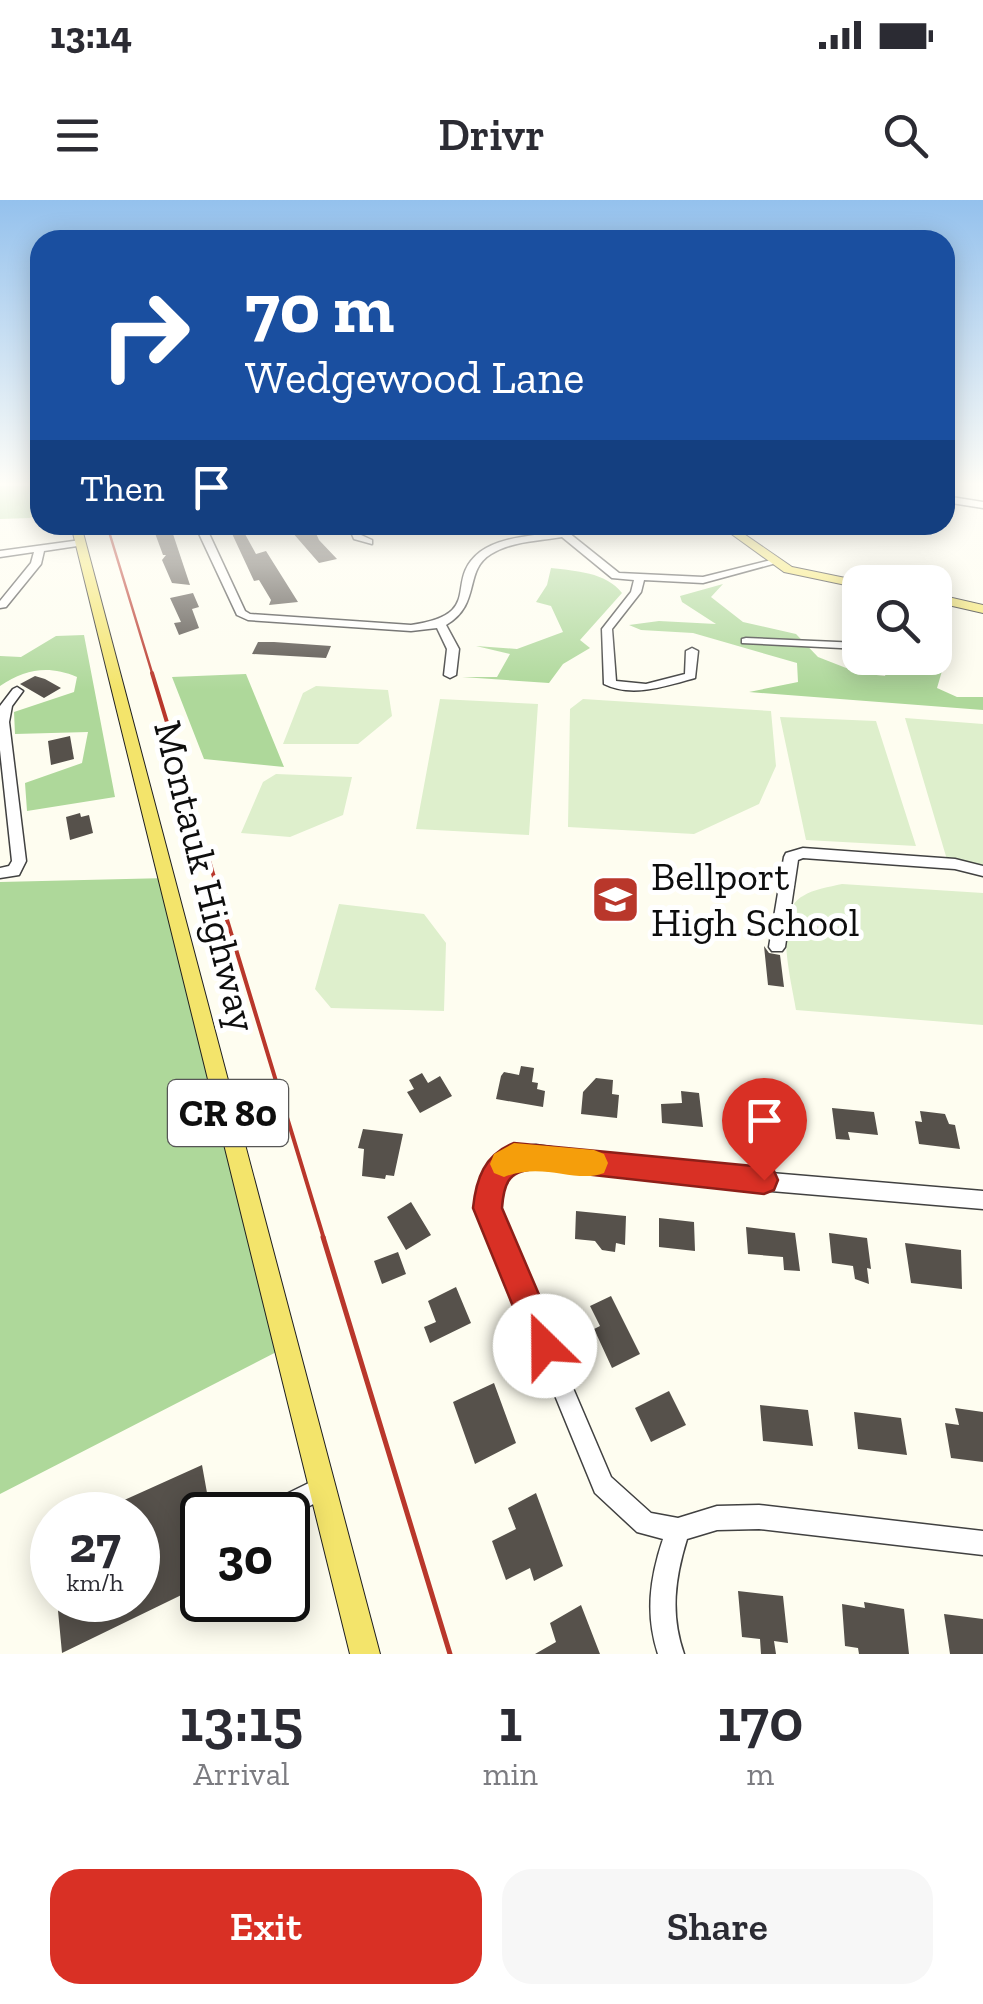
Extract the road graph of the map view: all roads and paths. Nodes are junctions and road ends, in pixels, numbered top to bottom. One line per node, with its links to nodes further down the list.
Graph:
1 (38, 554): 11 (street)
2 (83, 554): 23 (main road, Montauk Highway / CR 80)
3 (213, 554): 13 (street)
4 (484, 554): 13 (street)
5 (585, 554): 8 (street)
6 (764, 554): 7 (main road)
7 (775, 562): 8 (street); 9 (main road)
8 (640, 578): 16 (street)
9 (842, 580)
10 (952, 602): 12 (main road)
11 (2, 605)
12 (983, 608)
13 (440, 624): 17 (street)
14 (746, 641): 15 (street)
15 (842, 645)
16 (692, 651)
17 (450, 675)
18 (17, 691): 20 (street)
19 (983, 871): 21 (street)
20 (0, 873)
21 (777, 948)
22 (983, 1200): 25 (street)
23 (323, 1486): 24 (street); 27 (main road, Montauk Highway / CR 80)
24 (310, 1493)
25 (678, 1530): 26 (street); 28 (street)
26 (983, 1543)
27 (364, 1654)
28 (671, 1654)

